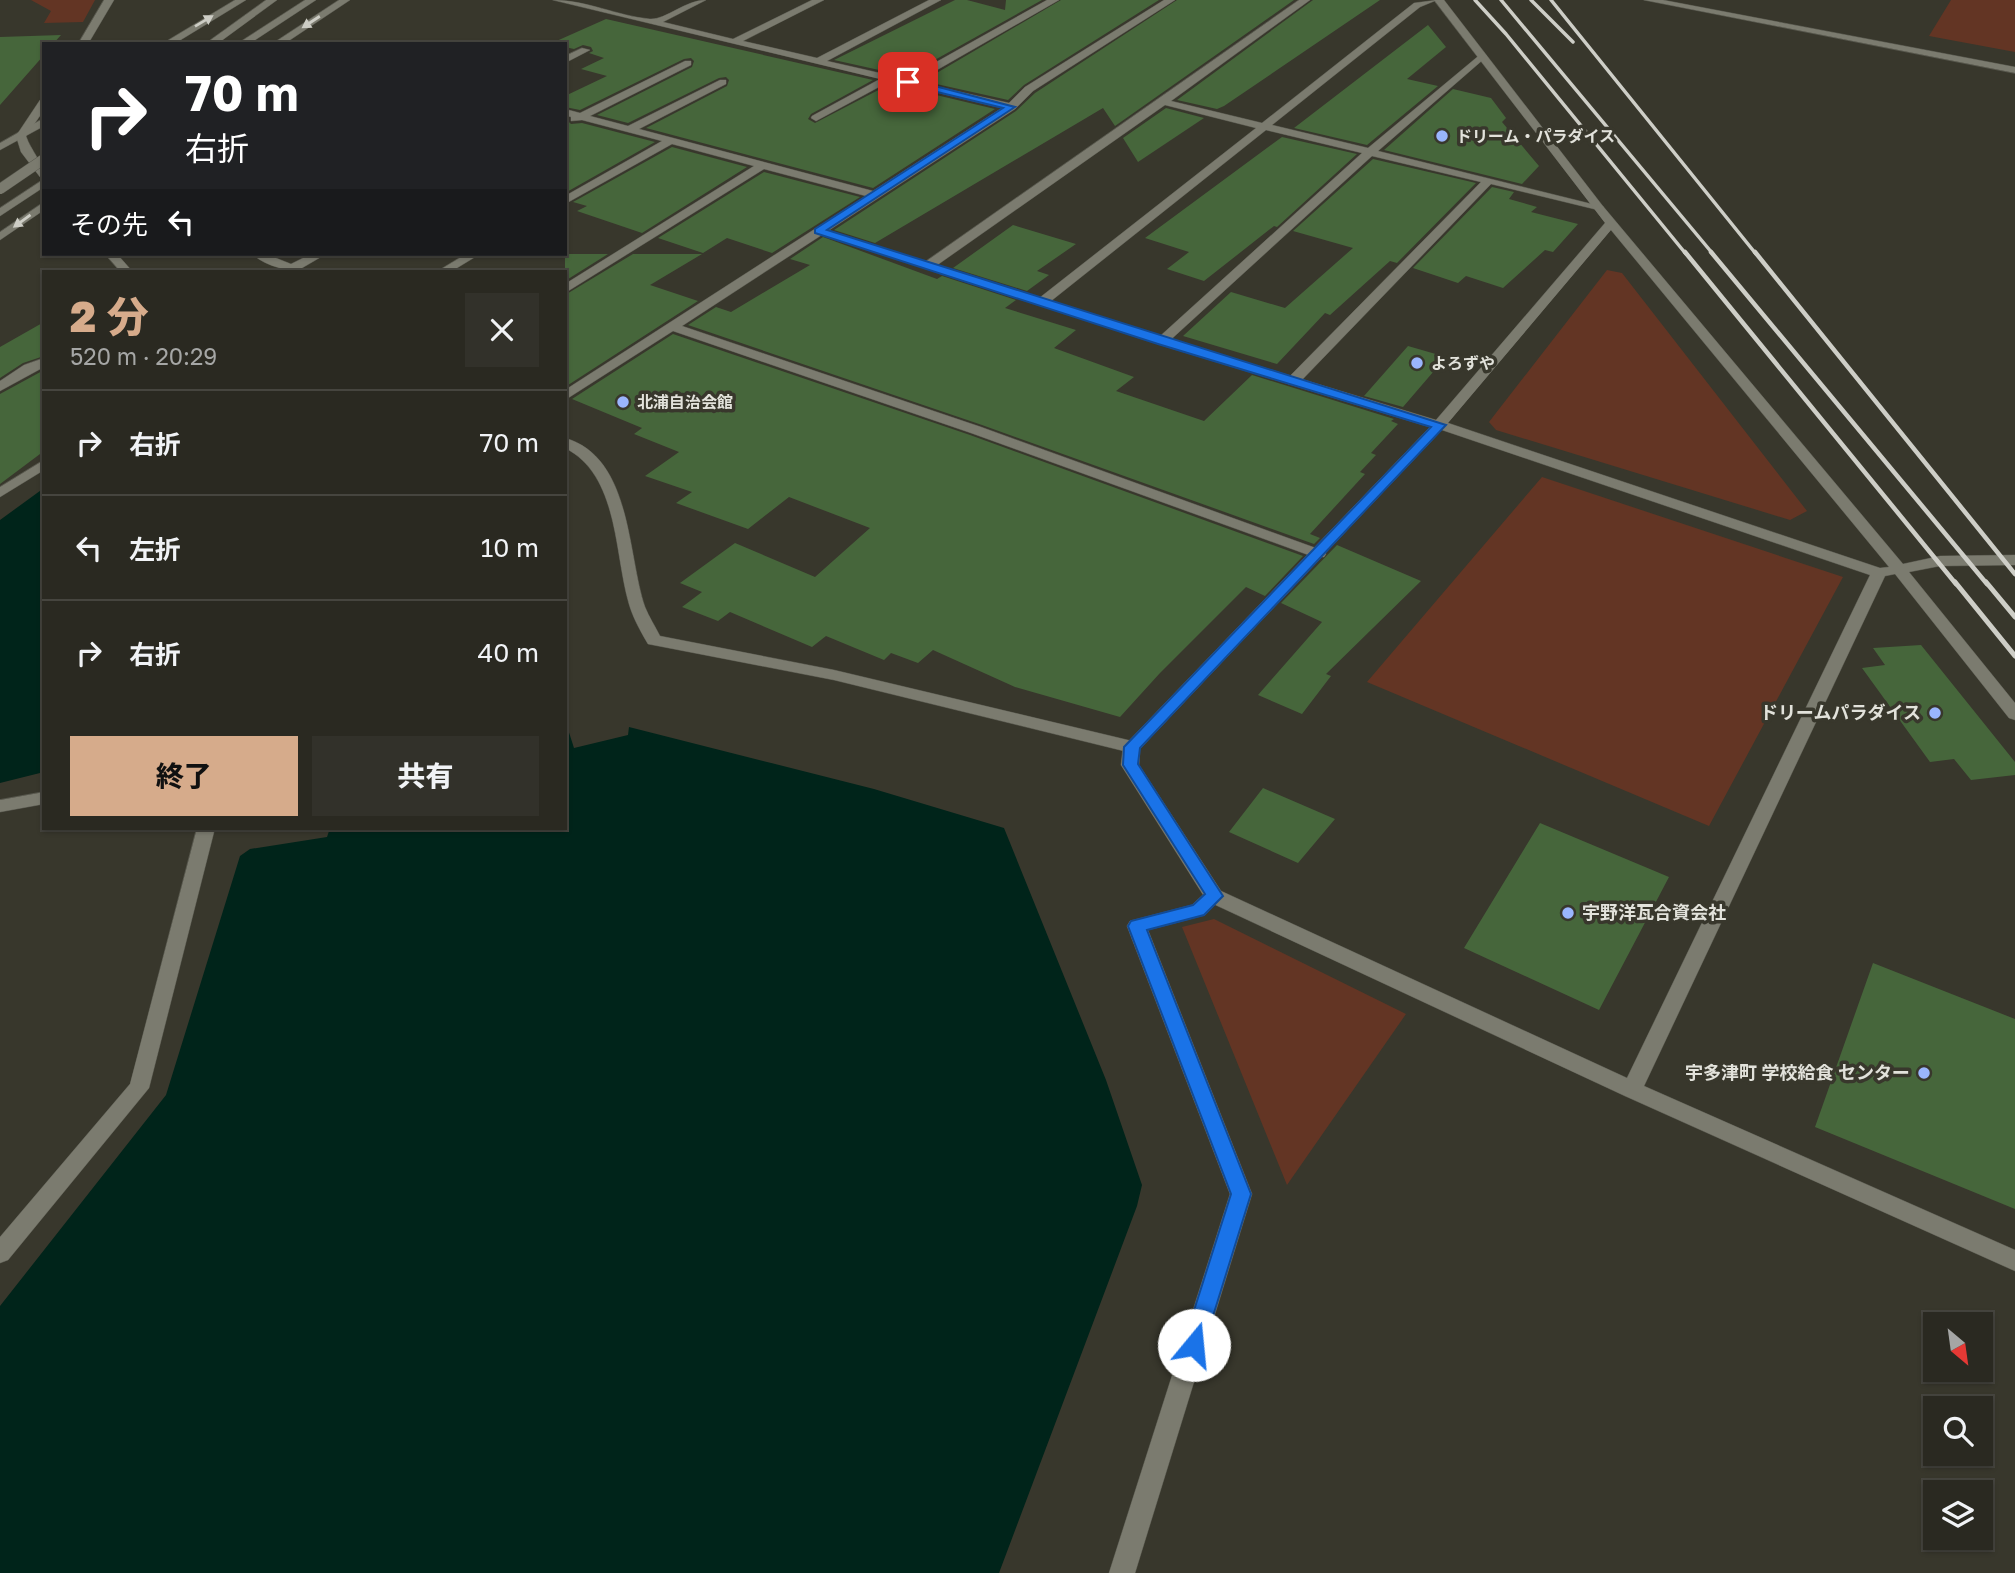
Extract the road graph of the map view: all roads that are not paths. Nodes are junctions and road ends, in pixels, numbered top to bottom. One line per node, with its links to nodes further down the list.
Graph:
1 (109, 0): 18 (street)
2 (240, 0): 19 (street, one-way to 2)
3 (272, 0): 20 (street)
4 (311, 0): 21 (street)
5 (345, 0): 22 (street, one-way to 22)
6 (558, 0): 16 (street)
7 (701, 0): 17 (street)
8 (819, 0): 23 (street)
9 (936, 0): 27 (street)
10 (1054, 0): 32 (street)
11 (1170, 0): 35 (street)
12 (1305, 0): 33 (street)
13 (1432, 0): 41 (street)
14 (1439, 0): 26 (street)
15 (1649, 0): 29 (street)
16 (582, 2): 17 (street)
17 (653, 23): 23 (street)
18 (84, 42)
19 (170, 42)
20 (213, 42)
21 (245, 42)
22 (280, 42)
23 (734, 42): 27 (street)
24 (585, 50): 25 (street)
25 (568, 56)
26 (1482, 56): 48 (street); 59 (street)
27 (819, 61): 30 (street)
28 (688, 63): 37 (street)
29 (2015, 71)
30 (889, 78): 32 (street); 38 (street)
31 (723, 82): 43 (street)
32 (908, 82): 35 (street)
33 (1163, 102): 41 (street); 68 (street)
34 (42, 105): 44 (street)
35 (1011, 107): 56 (street)
36 (567, 112): 37 (street)
37 (581, 116): 40 (street); 43 (street)
38 (816, 118)
39 (42, 122): 44 (street)
40 (567, 123)
41 (1263, 125): 48 (street); 73 (street)
42 (0, 129): 44 (street)
43 (630, 129): 45 (street)
44 (21, 136): 46 (street); 47 (street)
45 (672, 140): 51 (street); 57 (street)
46 (0, 147)
47 (26, 152): 49 (street); 52 (street)
48 (1370, 152): 53 (street); 75 (street)
49 (0, 153)
50 (42, 160): 55 (street, bridge)
51 (763, 165): 56 (street); 72 (street)
52 (42, 172)
53 (1489, 181): 59 (street); 77 (street)
54 (42, 183): 60 (street)
55 (0, 189)
56 (874, 195): 62 (street)
57 (567, 200)
58 (42, 206): 63 (street, one-way to 63)
59 (1598, 207): 61 (street)
60 (0, 213)
61 (1611, 223): 80 (street); 86 (street)
62 (819, 231): 68 (street); 74 (street)
63 (0, 237)
64 (113, 256): 69 (street)
65 (263, 256): 70 (street)
66 (317, 256): 70 (street)
67 (470, 256): 71 (street)
68 (929, 265): 73 (street)
69 (125, 270)
70 (297, 270)
71 (446, 270)
72 (567, 288)
73 (1042, 302): 75 (street)
74 (670, 326): 79 (street); 84 (street)
75 (1162, 341): 77 (street)
76 (42, 363): 78 (street)
77 (1293, 381): 80 (street)
78 (0, 387)
79 (567, 395)
80 (1439, 425): 84 (street); 87 (street)
81 (567, 443): 89 (street)
82 (42, 465): 83 (street)
83 (0, 493)
84 (1319, 554): 89 (street)
85 (2015, 561): 86 (street)
86 (1898, 568): 87 (street); 88 (street)
87 (1879, 573): 94 (street)
88 (2015, 714)
89 (1132, 747): 93 (street)
90 (42, 798): 91 (street)
91 (0, 806)
92 (205, 830): 95 (street)
93 (1214, 896): 94 (street); 97 (street)
94 (1632, 1090): 96 (street)
95 (0, 1253)
96 (2015, 1261)
97 (1122, 1573)

